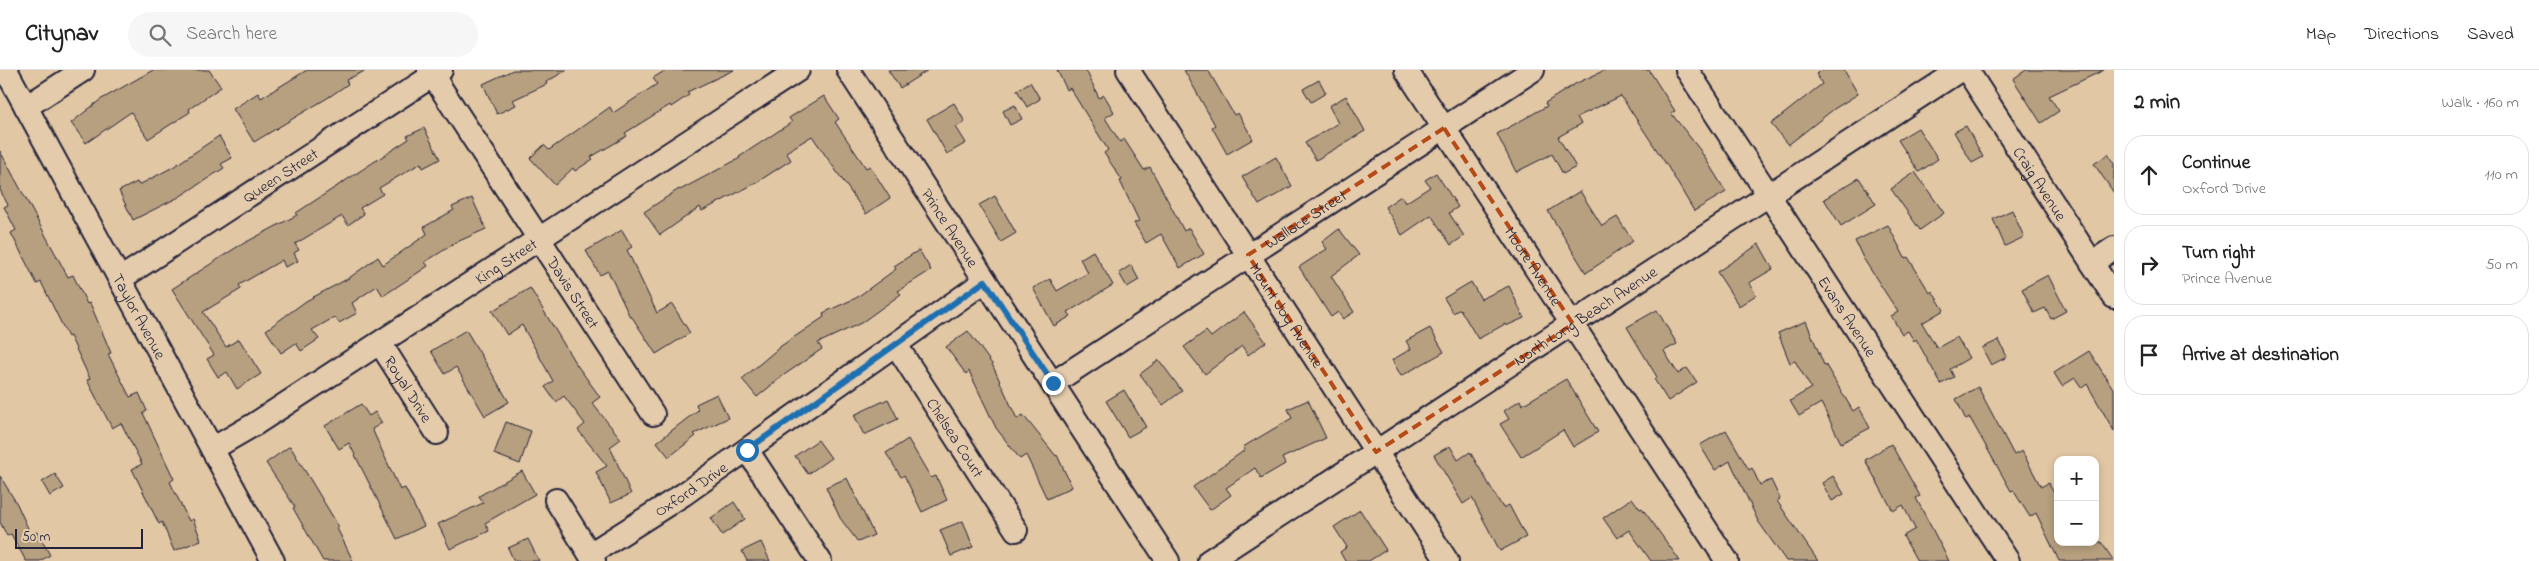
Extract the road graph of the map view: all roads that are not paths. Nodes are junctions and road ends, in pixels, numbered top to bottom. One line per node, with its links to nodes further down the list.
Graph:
1 (6, 70): 12 (street, Taylor Avenue)
2 (83, 70): 12 (street)
3 (798, 70): 15 (street, King Street)
4 (848, 70): 20 (street, Prince Avenue)
5 (1128, 70): 17 (street, Mount Joy Avenue)
6 (1406, 70): 13 (street, Moore Avenue)
7 (1533, 70): 13 (street, Wallace Street)
8 (1687, 70): 14 (street, Evans Avenue)
9 (1960, 70): 14 (street, North Long Beach Avenue)
10 (1967, 70): 18 (street, Craig Avenue)
11 (434, 72): 15 (street, Davis Street); 19 (street, Queen Street)
12 (26, 107): 19 (street, Taylor Avenue)
13 (1444, 128): 17 (street, Wallace Street); 22 (street, Moore Avenue)
14 (1768, 195): 22 (street, North Long Beach Avenue); 40 (street, Evans Avenue)
15 (539, 239): 23 (street, King Street); 26 (street, Davis Street)
16 (2114, 248): 18 (street)
17 (1248, 256): 25 (street, Wallace Street); 30 (street, Mount Joy Avenue)
18 (2092, 263): 21 (street, Craig Avenue)
19 (120, 278): 28 (street, Taylor Avenue)
20 (985, 281): 24 (street, Oxford Drive); 25 (street, Prince Avenue)
21 (2114, 297)
22 (1573, 324): 30 (street, North Long Beach Avenue); 39 (street, Moore Avenue)
23 (380, 343): 27 (street, Royal Drive); 28 (street, King Street)
24 (896, 345): 29 (street, Oxford Drive); 32 (street, Chelsea Court)
25 (1053, 383): 36 (street, Prince Avenue)
26 (653, 414)
27 (437, 434)
28 (212, 449): 34 (street, Taylor Avenue)
29 (747, 450): 33 (street, Oxford Drive); 35 (street)
30 (1376, 452): 37 (street, North Long Beach Avenue); 38 (street, Mount Joy Avenue)
31 (556, 500): 33 (street)
32 (1016, 530)
33 (592, 558)
34 (274, 561)
35 (820, 561)
36 (1168, 561)
37 (1209, 561)
38 (1446, 561)
39 (1727, 561)
40 (2008, 561)

